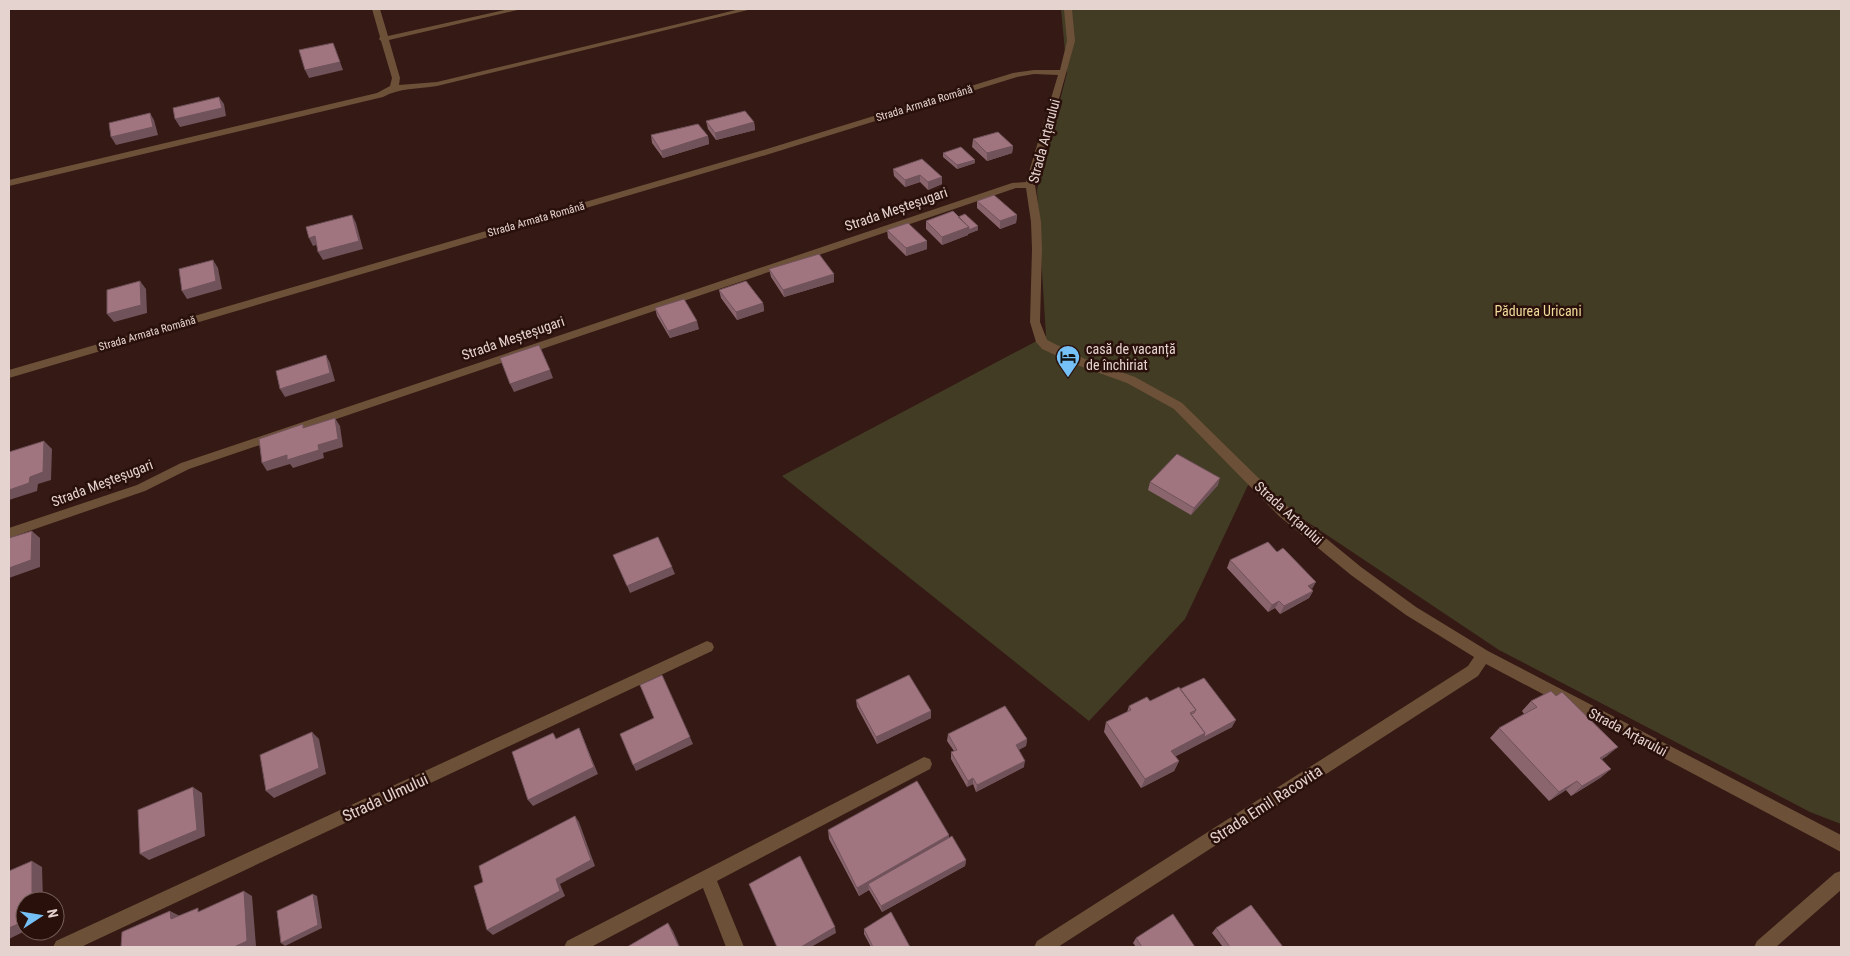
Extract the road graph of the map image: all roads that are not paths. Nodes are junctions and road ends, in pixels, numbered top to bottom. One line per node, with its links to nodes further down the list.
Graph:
1 (376, 9): 5 (street)
2 (518, 9): 5 (street)
3 (748, 9): 7 (street)
4 (1068, 9): 6 (street, Strada Arțarului)
5 (383, 39): 7 (street)
6 (1063, 73): 9 (street, Strada Arțarului); 10 (street, Strada Armata Română)
7 (394, 86): 8 (street)
8 (9, 183)
9 (1030, 185): 11 (street, Strada Meșteșugari); 13 (street, Strada Arțarului)
10 (9, 374)
11 (9, 533)
12 (708, 647): 18 (street, Strada Ulmului)
13 (1483, 655): 15 (street, Strada Arțarului); 21 (street, Strada Emil Racovita)
14 (924, 764): 16 (street)
15 (1841, 844)
16 (707, 876): 19 (street); 20 (street)
17 (1841, 879): 22 (street)
18 (62, 947)
19 (573, 947)
20 (736, 947)
21 (1043, 947)
22 (1763, 947)

